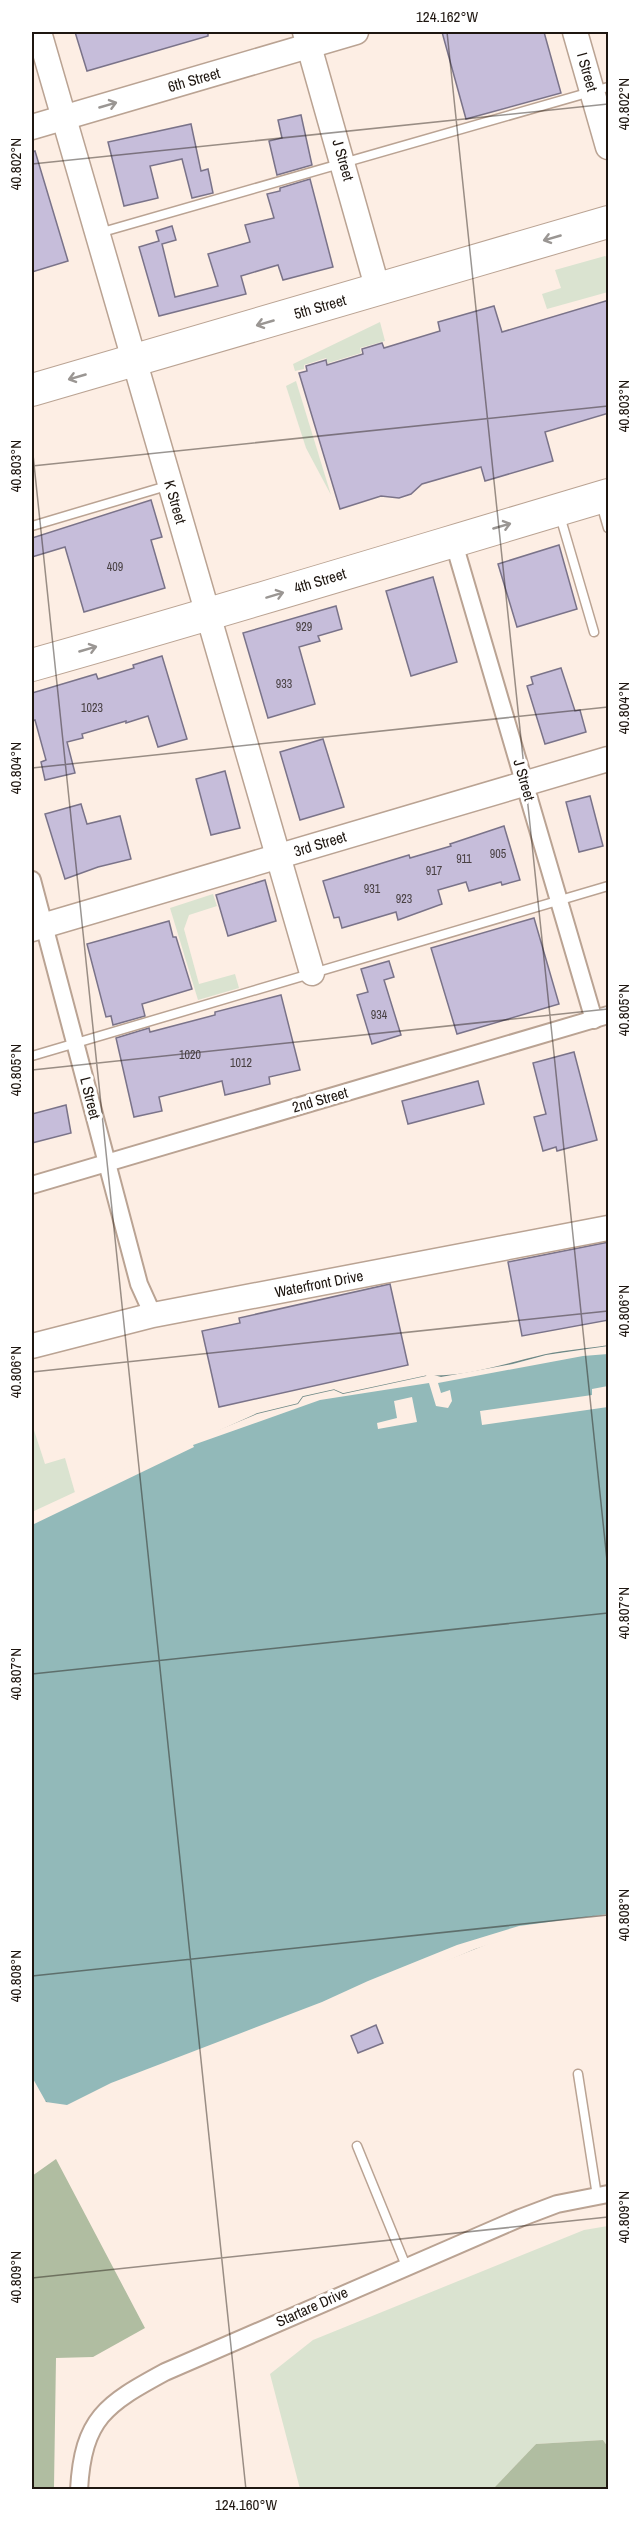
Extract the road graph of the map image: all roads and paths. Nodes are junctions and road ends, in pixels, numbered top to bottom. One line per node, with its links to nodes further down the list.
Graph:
1 (39, 32): 6 (street, K Street)
2 (356, 32): 4 (street, 6th Street)
3 (575, 32): 5 (street, I Street)
4 (307, 38): 6 (street, 6th Street, one-way to 4); 9 (street, J Street)
5 (600, 89): 8 (street, I Street); 9 (lane)
6 (65, 117): 7 (street, 6th Street); 11 (street, K Street)
7 (32, 127)
8 (609, 147)
9 (343, 163): 11 (lane); 12 (street, J Street)
10 (609, 222): 12 (highway, 5th Street, one-way to 12)
11 (99, 233): 13 (street, K Street)
12 (378, 290): 13 (highway, 5th Street, one-way to 13)
13 (134, 361): 14 (highway, 5th Street, one-way to 14); 15 (street, K Street)
14 (32, 390)
15 (170, 485): 18 (lane); 21 (street, K Street)
16 (604, 497): 17 (highway, 4th Street); 19 (lane)
17 (558, 510): 20 (highway, 4th Street, one-way to 17); 22 (lane)
18 (32, 526)
19 (609, 528)
20 (453, 540): 21 (highway, 4th Street, one-way to 20); 25 (street, J Street)
21 (208, 615): 23 (highway, 4th Street, one-way to 21); 26 (street, K Street)
22 (594, 632)
23 (32, 665)
24 (609, 759): 25 (street, 3rd Street)
25 (525, 783): 26 (street, 3rd Street); 29 (street, J Street)
26 (278, 856): 30 (street, 3rd Street); 31 (street, K Street)
27 (32, 880): 30 (street, L Street)
28 (609, 886): 29 (lane)
29 (559, 901): 31 (lane); 32 (street, J Street)
30 (38, 927): 33 (street, L Street)
31 (312, 973): 33 (lane)
32 (601, 1018): 35 (street, 2nd Street)
33 (76, 1043): 34 (lane); 35 (street, L Street)
34 (32, 1056)
35 (106, 1164): 36 (street, 2nd Street); 38 (street, L Street)
36 (32, 1185)
37 (609, 1228): 38 (street, Waterfront Drive)
38 (153, 1315): 39 (street, Waterfront Drive)
39 (32, 1346)
40 (578, 2074): 42 (lane)
41 (357, 2146): 43 (lane)
42 (603, 2195): 43 (street, Startare Drive)
43 (406, 2266): 44 (street, Startare Drive)
44 (79, 2490)

